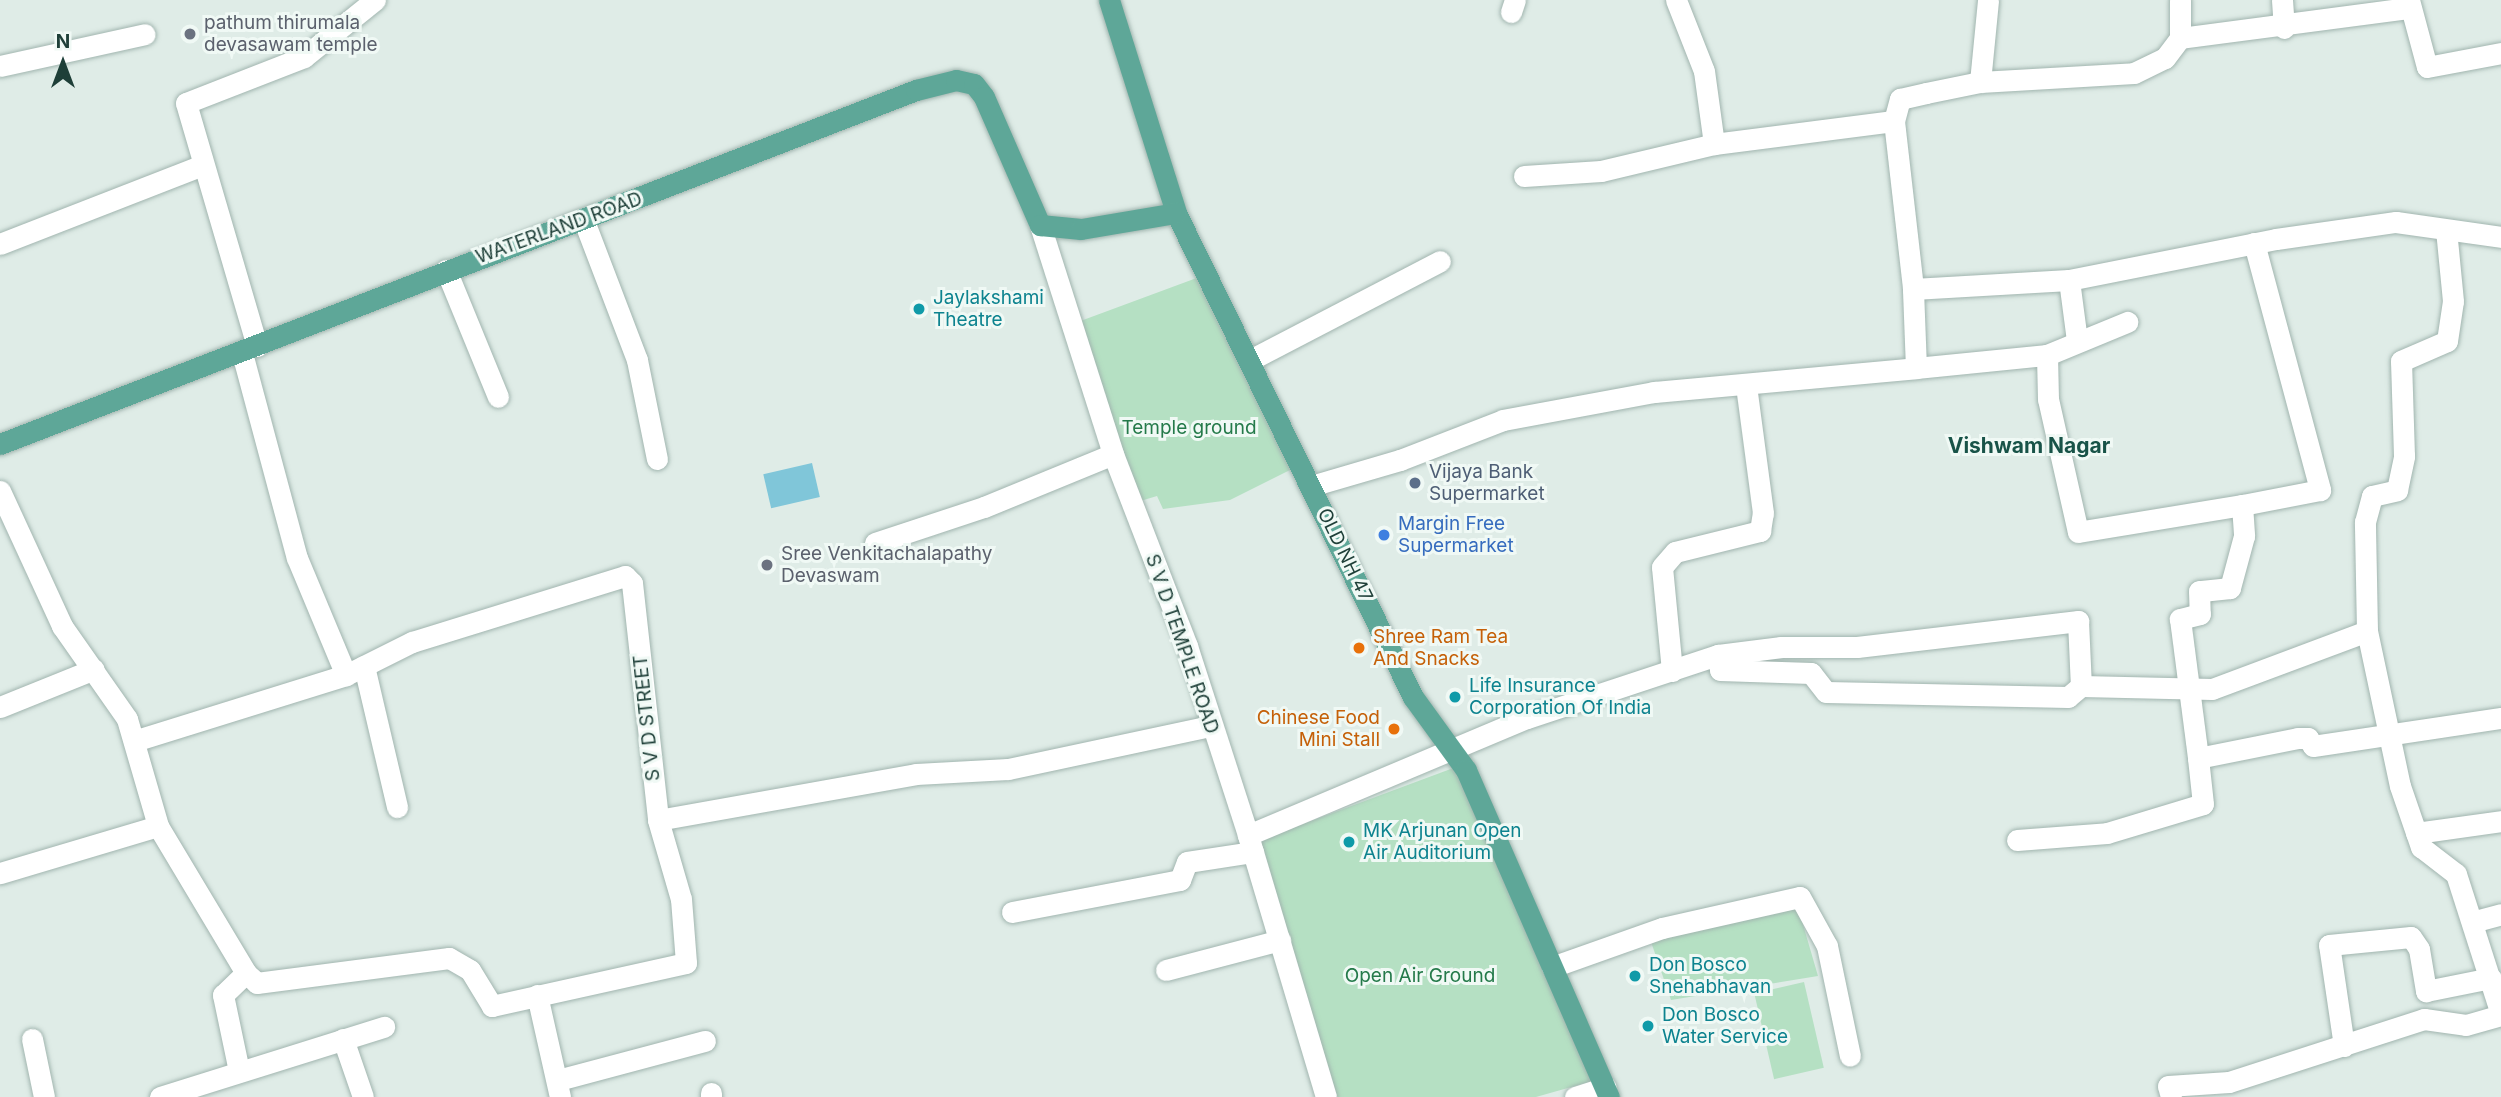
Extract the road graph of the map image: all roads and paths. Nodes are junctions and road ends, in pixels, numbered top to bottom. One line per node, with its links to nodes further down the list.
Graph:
1 (375, 0): 16 (street)
2 (1109, 0): 18 (main road, OLD NH 47)
3 (1676, 0): 15 (street)
4 (1988, 0): 13 (street)
5 (2180, 0): 10 (street)
6 (2282, 0): 8 (street)
7 (2409, 4): 8 (street); 11 (street)
8 (2284, 28): 10 (street)
9 (145, 34): 12 (street)
10 (2180, 38): 13 (street)
11 (2501, 53)
12 (0, 66)
13 (1980, 82): 14 (street)
14 (1894, 121): 15 (street); 28 (street)
15 (1714, 144): 17 (street)
16 (202, 164): 24 (street); 31 (street)
17 (1524, 176)
18 (1176, 213): 20 (main road); 33 (main road, OLD NH 47)
19 (584, 220): 20 (main road, WATERLAND ROAD); 26 (main road, WATERLAND ROAD); 39 (street)
20 (1040, 225): 38 (street, S V D TEMPLE ROAD)
21 (2446, 230): 22 (street); 23 (street); 44 (street)
22 (2501, 237)
23 (2254, 243): 27 (street); 42 (street)
24 (0, 244)
25 (1440, 261): 33 (street)
26 (446, 270): 31 (main road, WATERLAND ROAD); 36 (street)
27 (2069, 280): 28 (street); 30 (street)
28 (1913, 289): 34 (street)
29 (2127, 322): 30 (street)
30 (2077, 341): 32 (street)
31 (250, 349): 37 (main road, WATERLAND ROAD); 47 (street)
32 (2047, 355): 34 (street); 42 (street)
33 (1250, 360): 40 (main road, OLD NH 47)
34 (1916, 368): 35 (street)
35 (1746, 385): 40 (street); 48 (street)
36 (498, 397)
37 (0, 444)
38 (1113, 454): 43 (street); 53 (street, S V D TEMPLE ROAD)
39 (657, 460)
40 (1311, 486): 56 (main road, OLD NH 47)
41 (0, 491): 46 (street)
42 (2242, 505): 50 (street)
43 (875, 543)
44 (2367, 631): 50 (street); 54 (street)
45 (1718, 655): 48 (street); 49 (street); 49 (street)
46 (94, 669): 51 (street); 55 (street)
47 (355, 670): 55 (street, S V D STREET); 58 (street); 59 (street, S V D STREET)
48 (1672, 671): 56 (street)
49 (2081, 686): 50 (street)
50 (2191, 688): 57 (street)
51 (0, 707)
52 (2501, 718): 54 (street)
53 (1211, 726): 59 (street); 64 (street, S V D TEMPLE ROAD)
54 (2389, 734): 57 (street); 62 (street)
55 (134, 741): 61 (street)
56 (1450, 751): 64 (street); 70 (main road, OLD NH 47)
57 (2197, 758): 63 (street)
58 (397, 807)
59 (658, 820): 74 (street)
60 (2501, 821): 62 (street)
61 (158, 826): 65 (street); 72 (street)
62 (2416, 833): 68 (street)
63 (2017, 840)
64 (1251, 844): 66 (street); 69 (street, S V D TEMPLE ROAD)
65 (0, 873)
66 (1012, 912)
67 (2501, 914): 68 (street)
68 (2472, 922): 73 (street)
69 (1280, 940): 71 (street); 88 (street, S V D TEMPLE ROAD)
70 (1552, 967): 81 (street); 84 (main road, OLD NH 47)
71 (1166, 970)
72 (246, 973): 74 (street); 82 (street)
73 (2491, 978): 75 (street); 80 (street)
74 (537, 995): 83 (street)
75 (2501, 1014): 80 (street)
76 (384, 1027): 78 (street)
77 (32, 1039): 85 (street)
78 (343, 1039): 82 (street); 87 (street)
79 (705, 1041): 83 (street)
80 (2344, 1046): 90 (street)
81 (1850, 1056)
82 (239, 1071): 86 (street)
83 (559, 1088)
84 (1607, 1092): 89 (street)
85 (44, 1097)
86 (160, 1097)
87 (363, 1097)
88 (1326, 1097)
89 (1575, 1097)
90 (2171, 1097)

